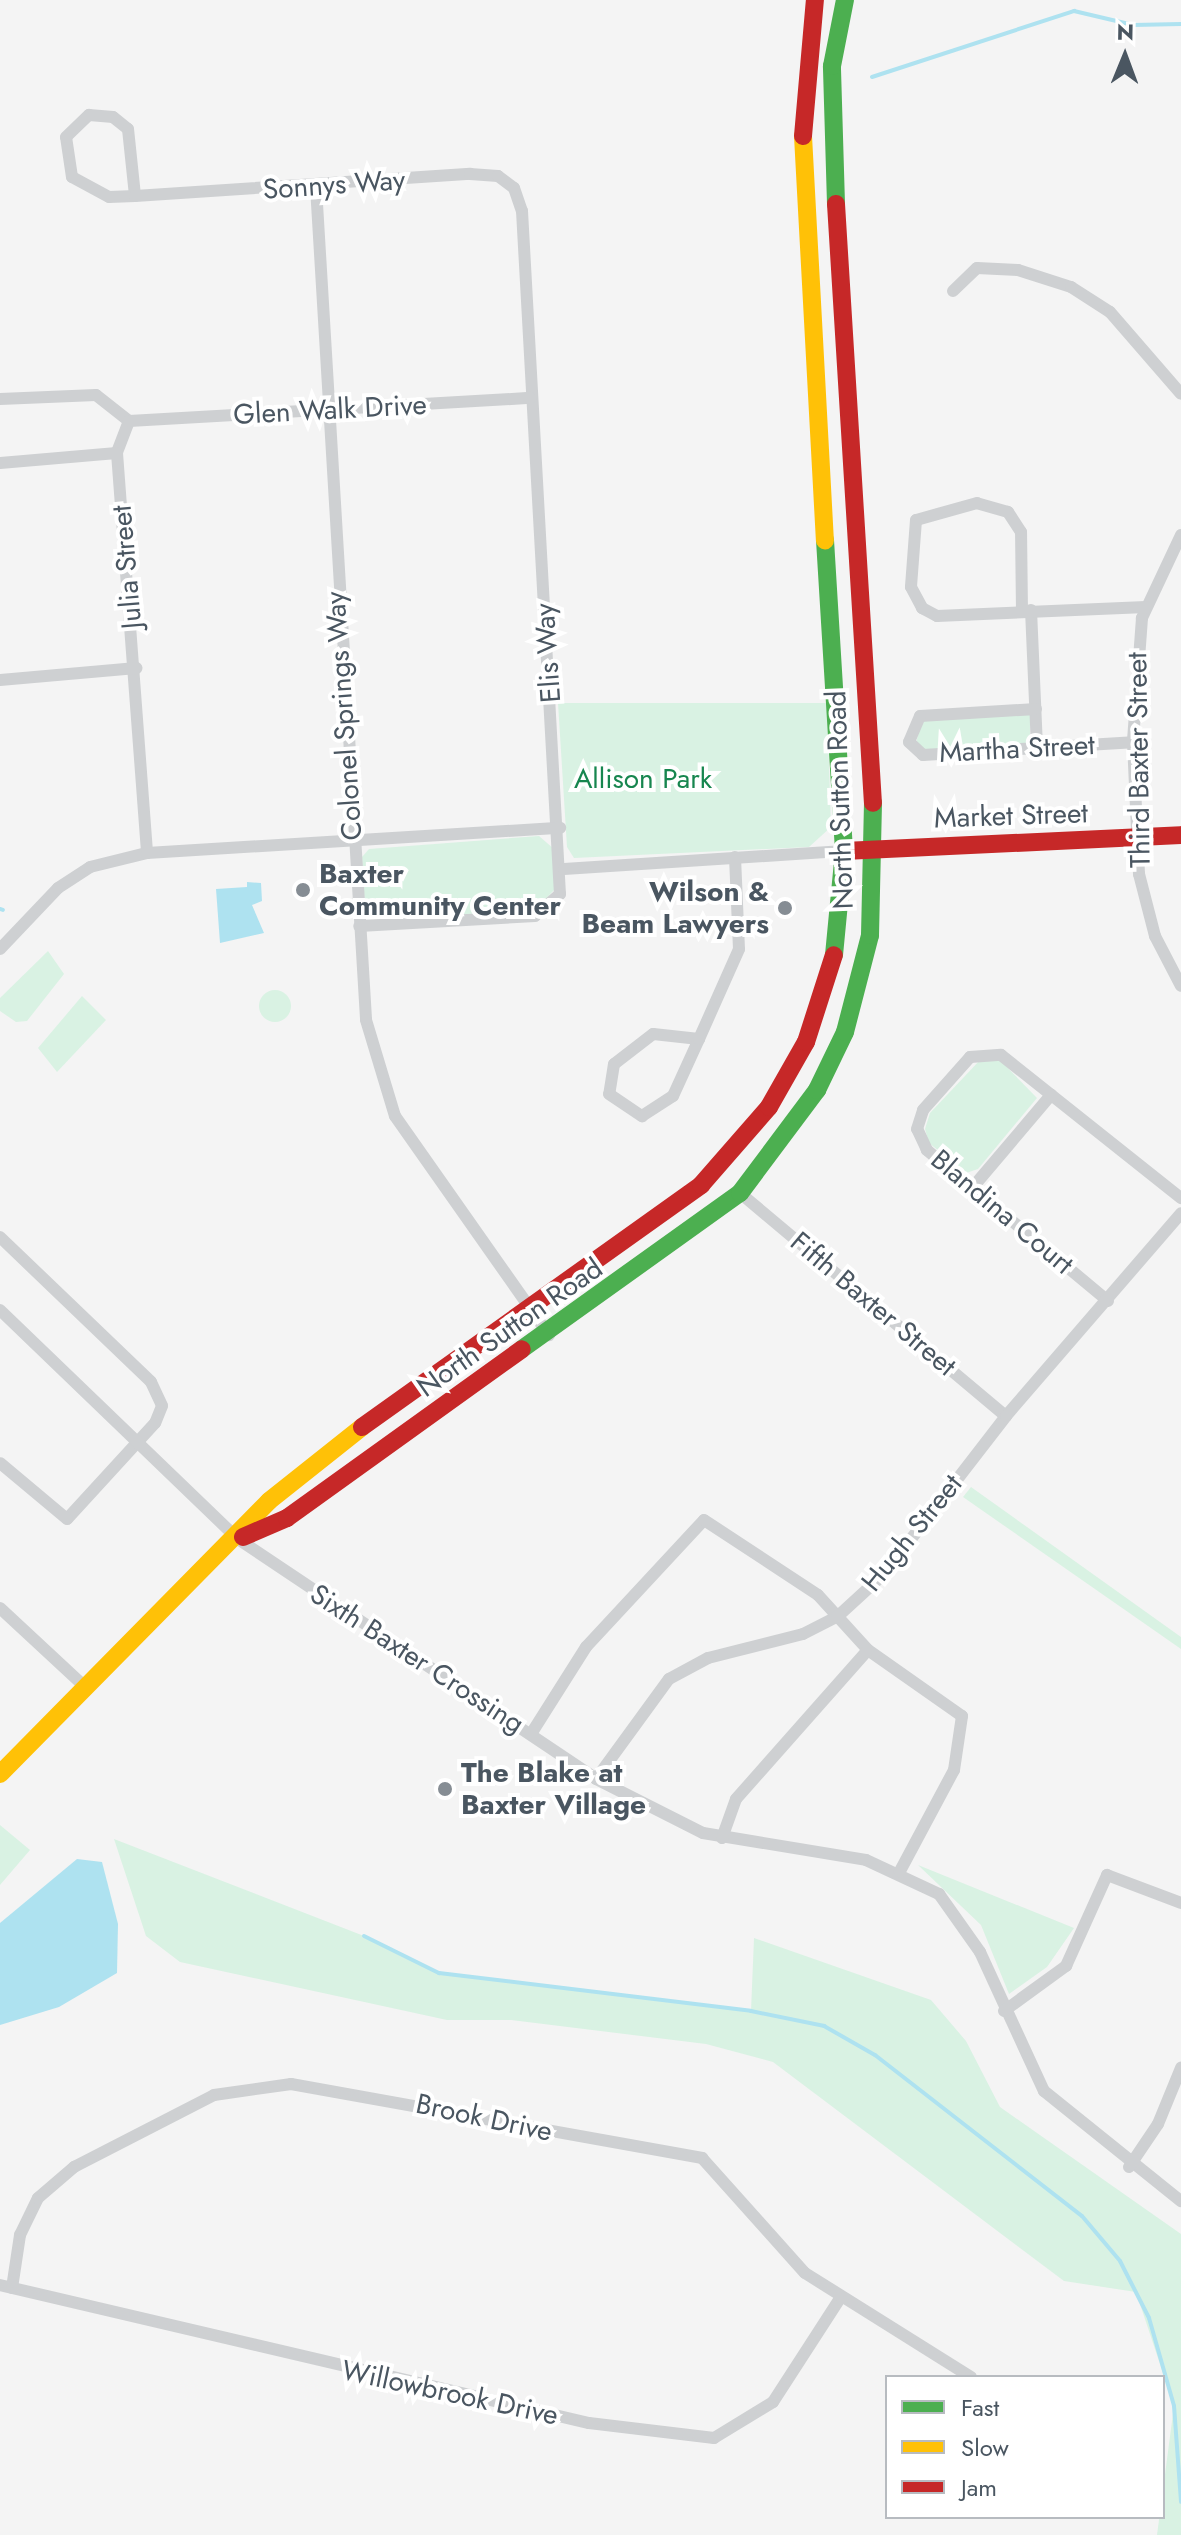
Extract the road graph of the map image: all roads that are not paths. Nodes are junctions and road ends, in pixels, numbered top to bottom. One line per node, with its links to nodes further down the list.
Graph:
1 (815, 0): 27 (main road, North Sutton Road)
2 (845, 0): 26 (main road, North Sutton Road)
3 (316, 187): 4 (street, Sonnys Way); 5 (street, Sonnys Way); 10 (street, Colonel Springs Way)
4 (135, 196): 4 (street, Sonnys Way)
5 (518, 201): 8 (street, Elis Way)
6 (953, 291): 7 (street)
7 (1181, 394)
8 (530, 398): 10 (street, Glen Walk Drive); 22 (street, Elis Way)
9 (0, 399): 11 (street)
10 (324, 411): 11 (street, Glen Walk Drive); 25 (street, Colonel Springs Way)
11 (129, 421): 12 (street, Julia Street)
12 (117, 453): 13 (street); 17 (street, Julia Street)
13 (0, 463)
14 (1181, 535): 15 (street, Third Baxter Street)
15 (1146, 607): 16 (street); 20 (street, Third Baxter Street)
16 (1027, 610): 16 (street); 19 (street, Martha Street)
17 (136, 668): 18 (street); 28 (street, Julia Street)
18 (0, 680)
19 (1036, 709): 21 (street, Martha Street); 21 (street, Martha Street)
20 (1133, 742): 21 (street, Martha Street); 24 (street, Third Baxter Street)
21 (1037, 748)
22 (560, 828): 25 (street); 30 (street, Elis Way)
23 (1181, 835): 24 (main road, Market Street)
24 (1137, 838): 26 (main road, Market Street); 33 (street, Third Baxter Street)
25 (352, 841): 28 (street); 31 (street, Colonel Springs Way)
26 (876, 849): 27 (main road, Market Street); 37 (main road, North Sutton Road)
27 (844, 851): 29 (street); 42 (main road, North Sutton Road)
28 (147, 853): 32 (street)
29 (735, 857): 30 (street); 34 (street)
30 (564, 869): 31 (street, Elis Way)
31 (359, 926): 42 (street, Colonel Springs Way)
32 (0, 949)
33 (1181, 986)
34 (699, 1039): 34 (street)
35 (1051, 1095): 36 (street); 36 (street, Blandina Court); 38 (street, Blandina Court)
36 (973, 1187): 41 (street, Blandina Court)
37 (740, 1193): 44 (main road, North Sutton Road); 45 (street, Fifth Baxter Street)
38 (1181, 1198)
39 (1181, 1213): 41 (street, Hugh Street)
40 (0, 1237): 46 (street)
41 (1108, 1301): 45 (street, Hugh Street)
42 (531, 1308): 44 (street, Colonel Springs Way); 48 (main road, North Sutton Road)
43 (0, 1310): 46 (street, Sixth Baxter Crossing)
44 (549, 1335): 48 (main road, North Sutton Road)
45 (1006, 1416): 50 (street, Hugh Street)
46 (137, 1442): 47 (street); 48 (street, Sixth Baxter Crossing)
47 (0, 1463)
48 (238, 1539): 52 (main road, North Sutton Road); 53 (street, Sixth Baxter Crossing)
49 (0, 1608): 52 (street)
50 (837, 1617): 51 (street); 53 (street); 55 (street, Hugh Street)
51 (868, 1650): 56 (street); 57 (street)
52 (85, 1687): 54 (main road, North Sutton Road)
53 (531, 1734): 55 (street, Sixth Baxter Crossing)
54 (0, 1774)
55 (596, 1779): 56 (street, Sixth Baxter Crossing)
56 (722, 1838): 57 (street, Sixth Baxter Crossing)
57 (900, 1871): 59 (street, Sixth Baxter Crossing)
58 (1181, 1903): 59 (street)
59 (1004, 2011): 61 (street, Sixth Baxter Crossing)
60 (1181, 2068): 61 (street)
61 (1129, 2167): 62 (street, Sixth Baxter Crossing)
62 (1181, 2201)
63 (6, 2286): 64 (street, Willowbrook Drive); 64 (street, Brook Drive)
64 (841, 2297): 65 (street, Brook Drive)
65 (968, 2375)

